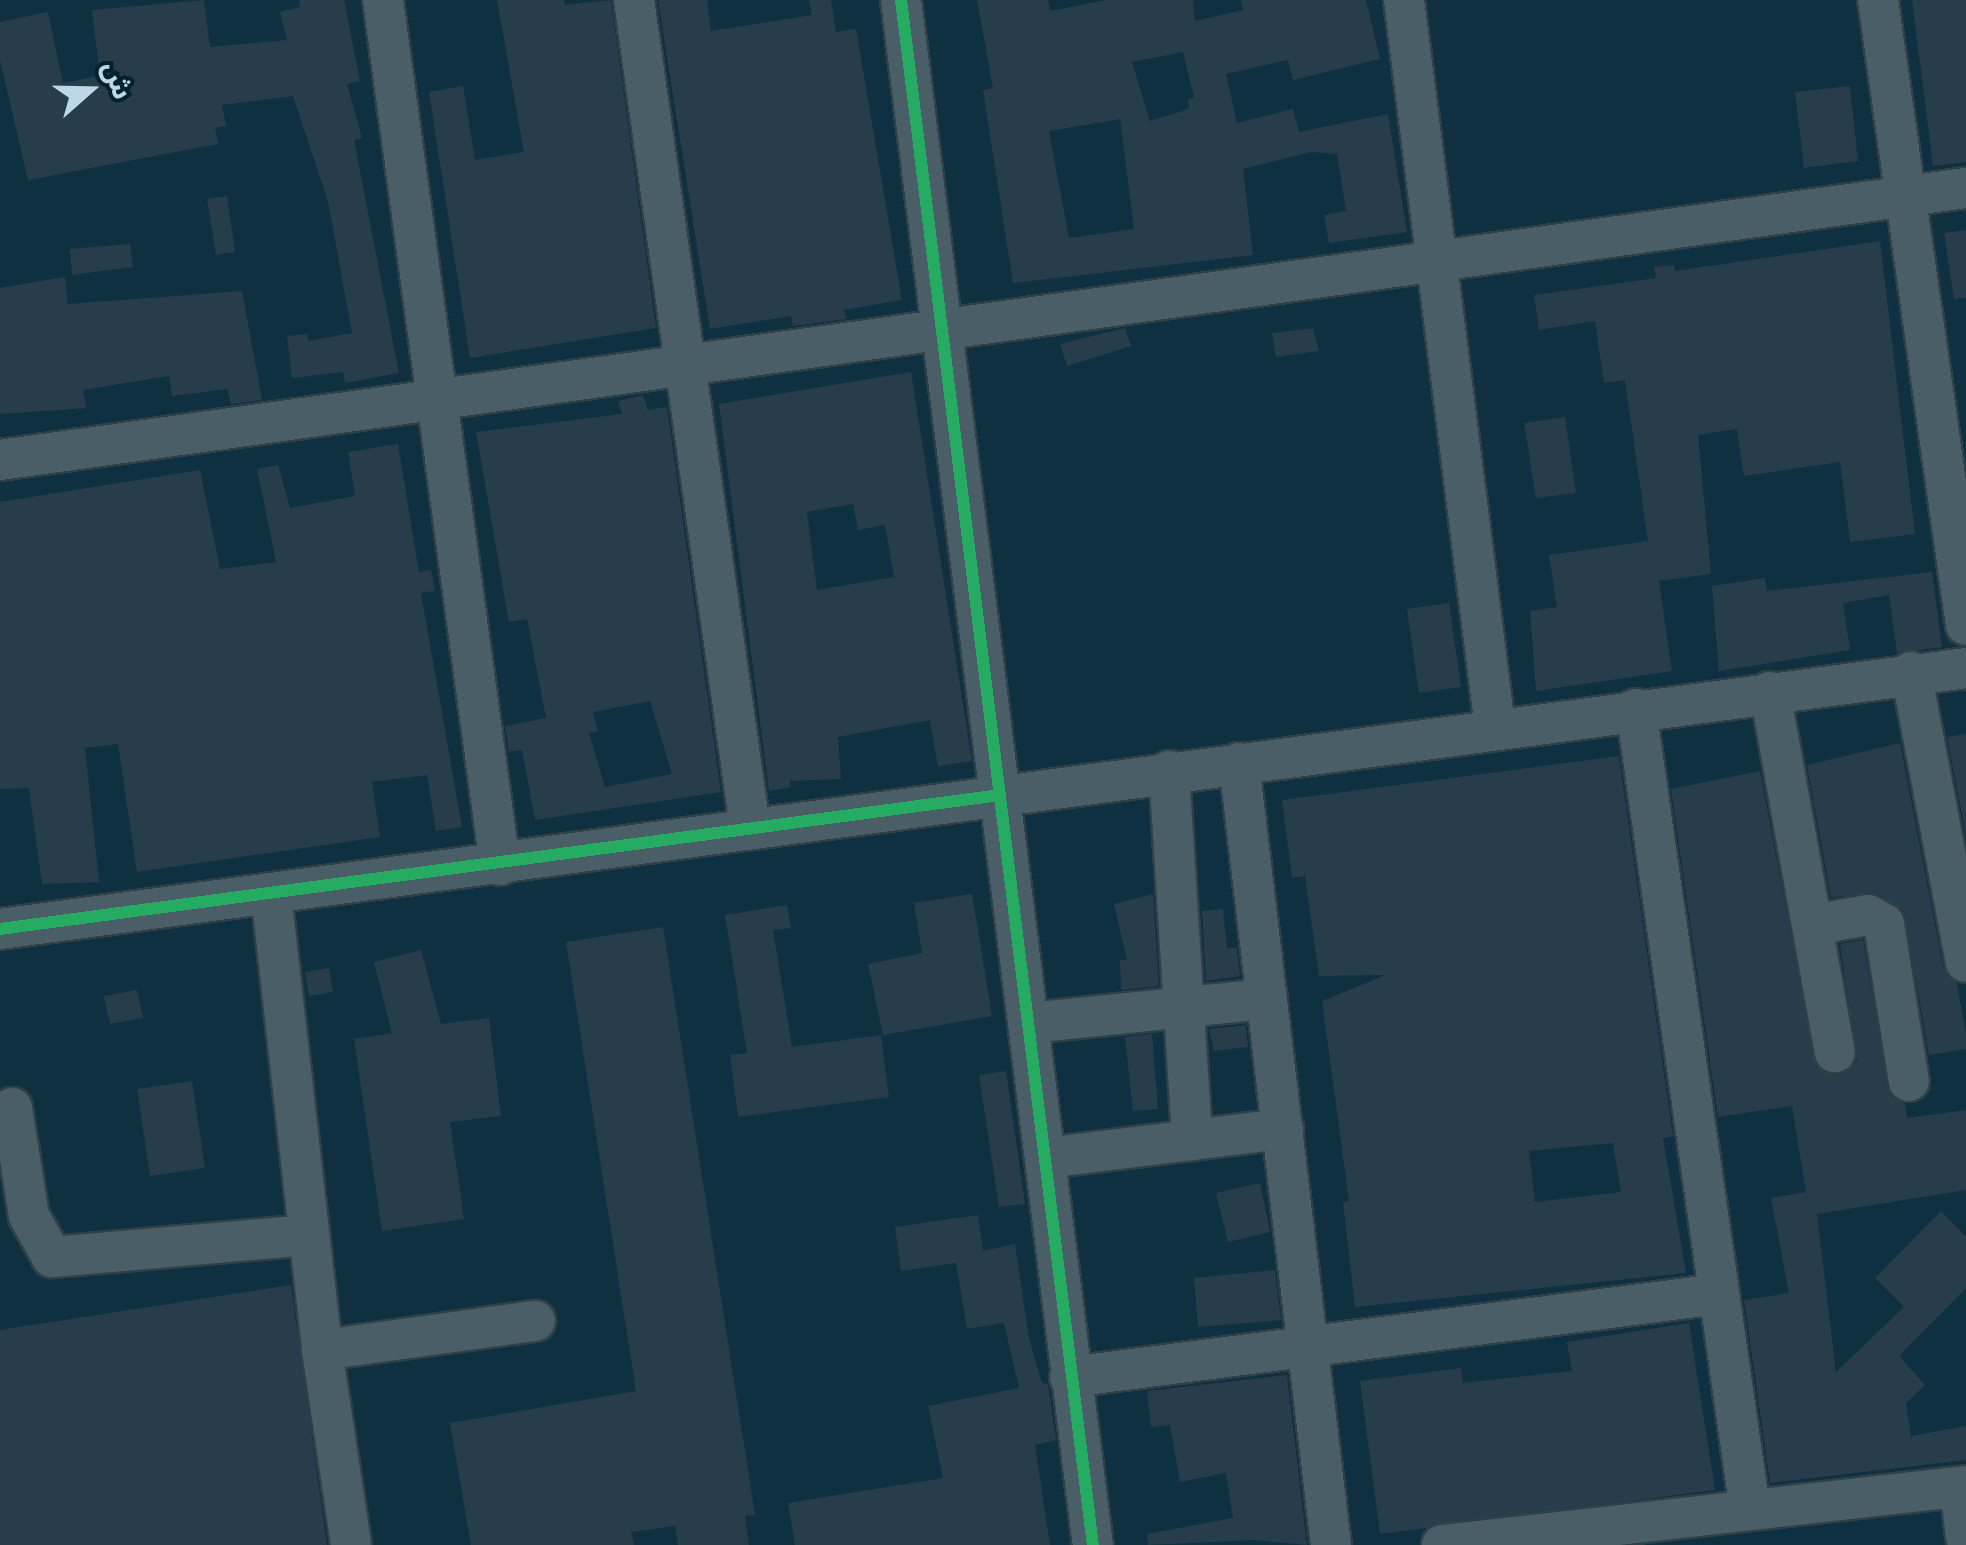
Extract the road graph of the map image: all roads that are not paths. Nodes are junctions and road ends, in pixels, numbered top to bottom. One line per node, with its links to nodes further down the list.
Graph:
1 (384, 0): 11 (street)
2 (634, 0): 10 (street)
3 (900, 0): 9 (street)
4 (1404, 0): 8 (street)
5 (1878, 0): 7 (street)
6 (1966, 188): 7 (street)
7 (1905, 196): 8 (street); 13 (street)
8 (1435, 261): 9 (street); 18 (street)
9 (942, 330): 10 (street); 21 (street)
10 (685, 365): 11 (street); 22 (street)
11 (438, 399): 12 (street); 23 (street)
12 (0, 460)
13 (1964, 601)
14 (1966, 668): 15 (street)
15 (1911, 672): 16 (street); 27 (street)
16 (1770, 692): 17 (street); 25 (street)
17 (1636, 709): 18 (street); 38 (street)
18 (1495, 728): 19 (street)
19 (1239, 763): 20 (street); 28 (street)
20 (1170, 770): 21 (street); 29 (street)
21 (1000, 795): 22 (street); 30 (street)
22 (750, 827): 23 (street)
23 (500, 865): 24 (street)
24 (271, 893): 26 (street); 37 (street)
25 (1812, 925): 31 (street); 32 (street)
26 (0, 929)
27 (1966, 962)
28 (1267, 999): 29 (street); 34 (street)
29 (1185, 1008): 30 (street); 35 (street)
30 (1028, 1022): 36 (street)
31 (1835, 1052)
32 (1909, 1081)
33 (12, 1108): 37 (street)
34 (1283, 1129): 35 (street); 40 (street)
35 (1192, 1140): 36 (street)
36 (1046, 1158): 42 (street)
37 (309, 1235): 41 (street)
38 (1718, 1294): 40 (street); 44 (street)
39 (535, 1321): 41 (street)
40 (1308, 1346): 42 (street); 49 (street)
41 (322, 1350): 47 (street)
42 (1070, 1377): 48 (street)
43 (1963, 1486): 44 (street); 46 (street)
44 (1750, 1510): 45 (street)
45 (1674, 1532): 50 (street)
46 (1966, 1537)
47 (351, 1545)
48 (1093, 1545)
49 (1331, 1545)
50 (1442, 1545)

